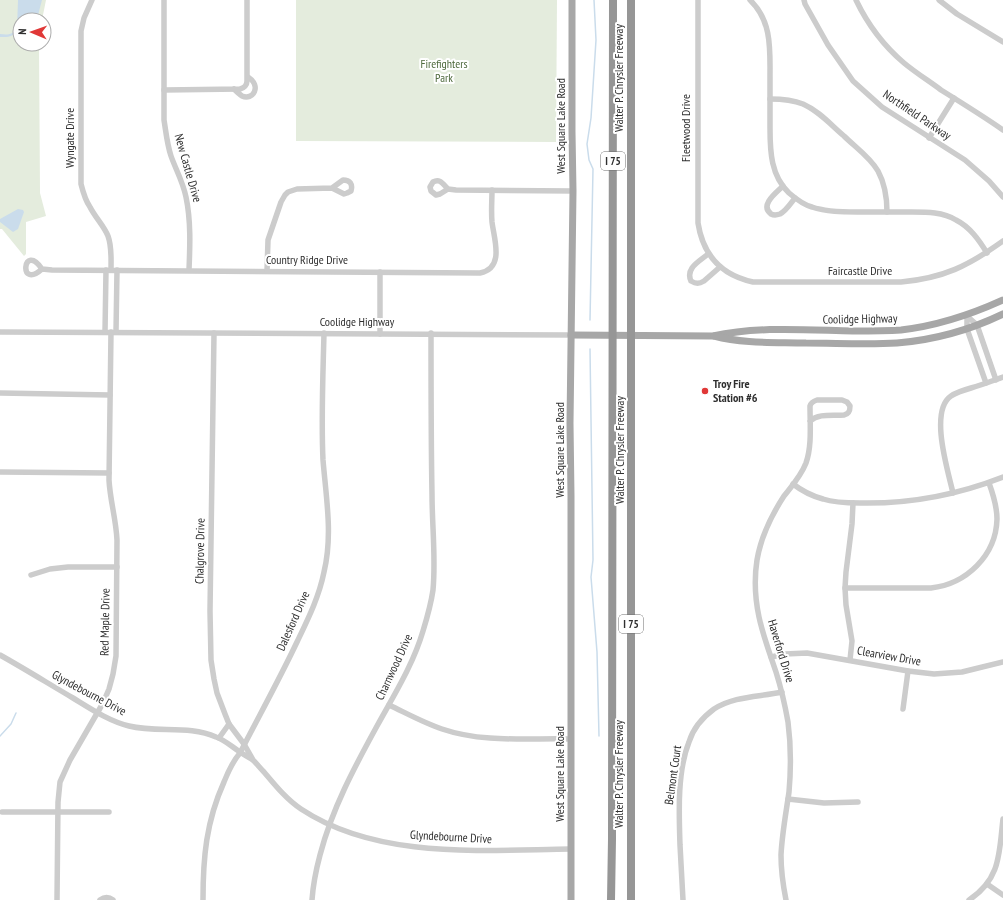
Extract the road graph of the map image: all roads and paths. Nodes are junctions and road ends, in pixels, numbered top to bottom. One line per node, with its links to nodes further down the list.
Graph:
1 (92, 0): 34 (street, Wyngate Drive)
2 (164, 0): 15 (street, New Castle Drive)
3 (247, 0): 13 (street)
4 (572, 0): 24 (main road, West Square Lake Road)
5 (613, 0): 98 (highway, Walter P. Chrysler Freeway / I 75)
6 (631, 0): 99 (highway, Walter P. Chrysler Freeway / I 75)
7 (698, 0): 30 (street, Fleetwood Drive)
8 (750, 0): 17 (street)
9 (804, 0): 19 (street, Northfield Parkway)
10 (856, 0): 16 (street)
11 (939, 0): 12 (street)
12 (1003, 42)
13 (248, 77): 14 (street); 14 (street)
14 (234, 89): 15 (street)
15 (164, 90): 35 (street, New Castle Drive)
16 (954, 98): 18 (street); 19 (street)
17 (770, 99): 20 (street); 27 (street)
18 (1003, 130)
19 (929, 138): 25 (street, Northfield Parkway)
20 (783, 186): 26 (street); 26 (street)
21 (332, 188): 36 (street)
22 (448, 189): 23 (street)
23 (492, 190): 24 (street); 37 (street, Country Ridge Drive)
24 (573, 191): 49 (main road, West Square Lake Road)
25 (1003, 197)
26 (795, 198): 27 (street)
27 (887, 212): 29 (street)
28 (1003, 241): 29 (street, Faircastle Drive)
29 (987, 253): 32 (street, Faircastle Drive)
30 (708, 254): 31 (street, Fleetwood Drive); 32 (street)
31 (714, 260): 32 (street, Faircastle Drive)
32 (720, 267)
33 (42, 269): 34 (street, Country Ridge Drive)
34 (111, 270): 35 (street, Country Ridge Drive); 44 (street, Wyngate Drive); 44 (street, Wyngate Drive)
35 (189, 270): 36 (street, Country Ridge Drive)
36 (267, 271): 37 (street, Country Ridge Drive)
37 (380, 272): 47 (street)
38 (1003, 300): 40 (main road, Coolidge Highway)
39 (1003, 314): 41 (main road, Coolidge Highway)
40 (967, 316): 41 (street); 42 (street); 50 (main road, Coolidge Highway)
41 (977, 325): 42 (main road, Coolidge Highway); 52 (street)
42 (967, 329): 50 (main road, Coolidge Highway); 53 (street)
43 (0, 332): 44 (street, Coolidge Highway)
44 (111, 332): 45 (street, Coolidge Highway); 55 (street, Red Maple Drive)
45 (214, 333): 46 (street, Coolidge Highway); 76 (street, Chalgrove Drive)
46 (324, 333): 47 (street, Coolidge Highway); 79 (street, Dalesford Drive)
47 (380, 334): 48 (street, Coolidge Highway)
48 (431, 334): 49 (street, Coolidge Highway); 73 (street, Charnwood Drive)
49 (571, 335): 50 (main road, Coolidge Highway); 78 (main road, West Square Lake Road)
50 (713, 336)
51 (1003, 377): 52 (street)
52 (996, 380): 53 (street)
53 (986, 383): 62 (street)
54 (0, 394): 55 (street)
55 (110, 395): 58 (street, Red Maple Drive)
56 (810, 421): 56 (street, Haverford Drive); 61 (street, Haverford Drive)
57 (0, 472): 58 (street)
58 (109, 474): 64 (street, Red Maple Drive)
59 (1003, 477): 60 (street)
60 (989, 483): 62 (street); 66 (street)
61 (793, 484): 63 (street); 68 (street, Haverford Drive)
62 (953, 493): 63 (street)
63 (853, 503): 66 (street)
64 (117, 567): 65 (street); 75 (street, Red Maple Drive)
65 (31, 575)
66 (845, 588): 69 (street)
67 (0, 655): 75 (street, Glyndebourne Drive)
68 (771, 657): 69 (street, Clearview Drive); 72 (street, Haverford Drive)
69 (850, 660): 71 (street, Clearview Drive)
70 (1003, 662): 71 (street, Clearview Drive)
71 (908, 671): 74 (street)
72 (782, 692): 82 (street, Haverford Drive); 100 (street, Belmont Court)
73 (389, 705): 78 (street); 88 (street, Charnwood Drive)
74 (903, 708)
75 (98, 713): 77 (street, Glyndebourne Drive); 85 (street, Red Maple Drive)
76 (229, 724): 77 (street); 79 (street, Chalgrove Drive)
77 (219, 738): 80 (street, Glyndebourne Drive)
78 (570, 739): 89 (main road, West Square Lake Road)
79 (244, 744): 80 (street, Dalesford Drive); 81 (street, Chalgrove Drive)
80 (240, 753): 81 (street, Glyndebourne Drive); 95 (street, Dalesford Drive)
81 (253, 760): 88 (street, Glyndebourne Drive)
82 (788, 799): 83 (street); 101 (street, Haverford Drive)
83 (858, 802)
84 (2, 812): 85 (street)
85 (58, 812): 86 (street); 92 (street, Red Maple Drive)
86 (109, 812)
87 (1003, 819): 90 (street)
88 (329, 825): 89 (street, Glyndebourne Drive); 96 (street, Charnwood Drive)
89 (571, 849): 97 (main road, West Square Lake Road)
90 (987, 884): 91 (street); 102 (street)
91 (1003, 895)
92 (57, 900)
93 (100, 900): 94 (street)
94 (112, 900)
95 (203, 900)
96 (312, 900)
97 (571, 900)
98 (611, 900)
99 (631, 900)
100 (683, 900)
101 (786, 900)
102 (969, 900)

